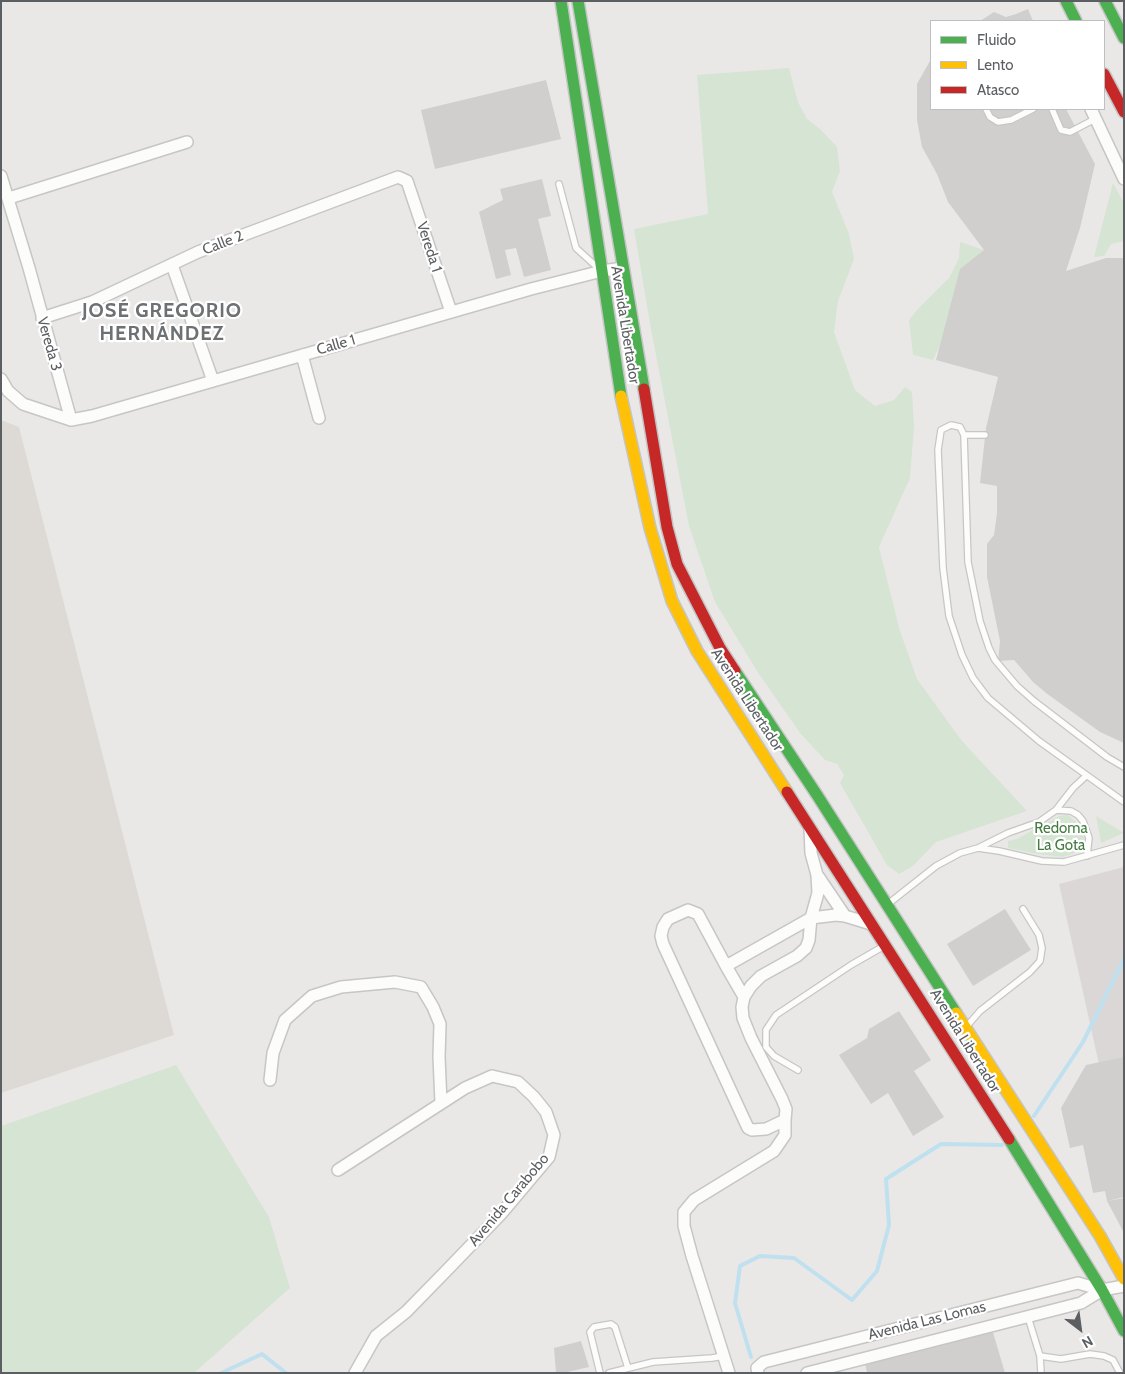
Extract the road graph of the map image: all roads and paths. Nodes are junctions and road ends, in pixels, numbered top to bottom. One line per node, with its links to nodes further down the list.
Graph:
1 (561, 1): 21 (main road, Avenida Libertador)
2 (578, 1): 20 (main road, Avenida Libertador)
3 (1066, 1): 5 (main road)
4 (1106, 1): 6 (main road)
5 (1074, 19)
6 (1124, 38)
7 (1105, 76): 11 (main road)
8 (986, 110): 9 (lane)
9 (1031, 110)
10 (1052, 110): 12 (lane)
11 (1124, 112)
12 (1093, 114): 15 (street)
13 (187, 142): 18 (street)
14 (1, 176): 18 (street, Vereda 3)
15 (1124, 178)
16 (407, 181): 19 (street, Calle 2); 22 (street, Vereda 1)
17 (559, 184): 21 (lane)
18 (9, 198): 23 (street, Vereda 3)
19 (172, 265): 23 (street, Calle 2); 26 (street)
20 (623, 268): 21 (street, Calle 1); 40 (main road, Avenida Libertador)
21 (602, 271): 22 (street, Calle 1); 35 (main road, Avenida Libertador)
22 (451, 312): 24 (street, Calle 1)
23 (42, 318): 28 (street, Vereda 3)
24 (302, 355): 26 (street, Calle 1); 27 (street)
25 (1, 379): 28 (street)
26 (213, 381): 28 (street, Calle 1)
27 (319, 418)
28 (71, 420)
29 (964, 435): 30 (lane); 31 (lane); 32 (lane)
30 (985, 435)
31 (1124, 768)
32 (1086, 776): 33 (lane); 34 (lane)
33 (1124, 802)
34 (1056, 810): 37 (lane); 38 (lane)
35 (810, 827): 39 (street); 44 (main road, Avenida Libertador)
36 (1124, 844): 38 (lane)
37 (978, 848): 38 (lane); 40 (lane)
38 (1087, 856)
39 (817, 875): 42 (street); 43 (street)
40 (886, 905): 48 (main road, Avenida Libertador)
41 (1023, 909): 48 (lane)
42 (845, 916): 43 (street); 44 (street)
43 (811, 918): 46 (street); 47 (street)
44 (871, 924): 45 (main road, Avenida Libertador)
45 (885, 945): 49 (lane); 56 (main road, Avenida Libertador)
46 (726, 966): 47 (street); 52 (street)
47 (744, 998): 52 (street)
48 (966, 1028): 54 (main road, Avenida Libertador)
49 (798, 1070)
50 (270, 1080): 51 (street)
51 (441, 1104): 53 (street, Avenida Carabobo); 62 (street, Avenida Carabobo)
52 (785, 1120): 59 (street)
53 (338, 1170)
54 (1124, 1279)
55 (1124, 1286): 56 (street, Avenida Las Lomas)
56 (1102, 1290): 57 (street, Avenida Las Lomas); 58 (main road, Avenida Libertador); 66 (street, Avenida Las Lomas)
57 (1028, 1316): 60 (lane); 67 (street, Avenida Las Lomas)
58 (1124, 1331)
59 (723, 1356): 61 (lane); 65 (street)
60 (1040, 1356): 68 (lane); 69 (lane)
61 (628, 1368): 63 (lane); 64 (lane)
62 (355, 1373)
63 (600, 1373)
64 (609, 1373)
65 (729, 1373)
66 (758, 1373)
67 (807, 1373)
68 (1040, 1373)
69 (1120, 1373)

